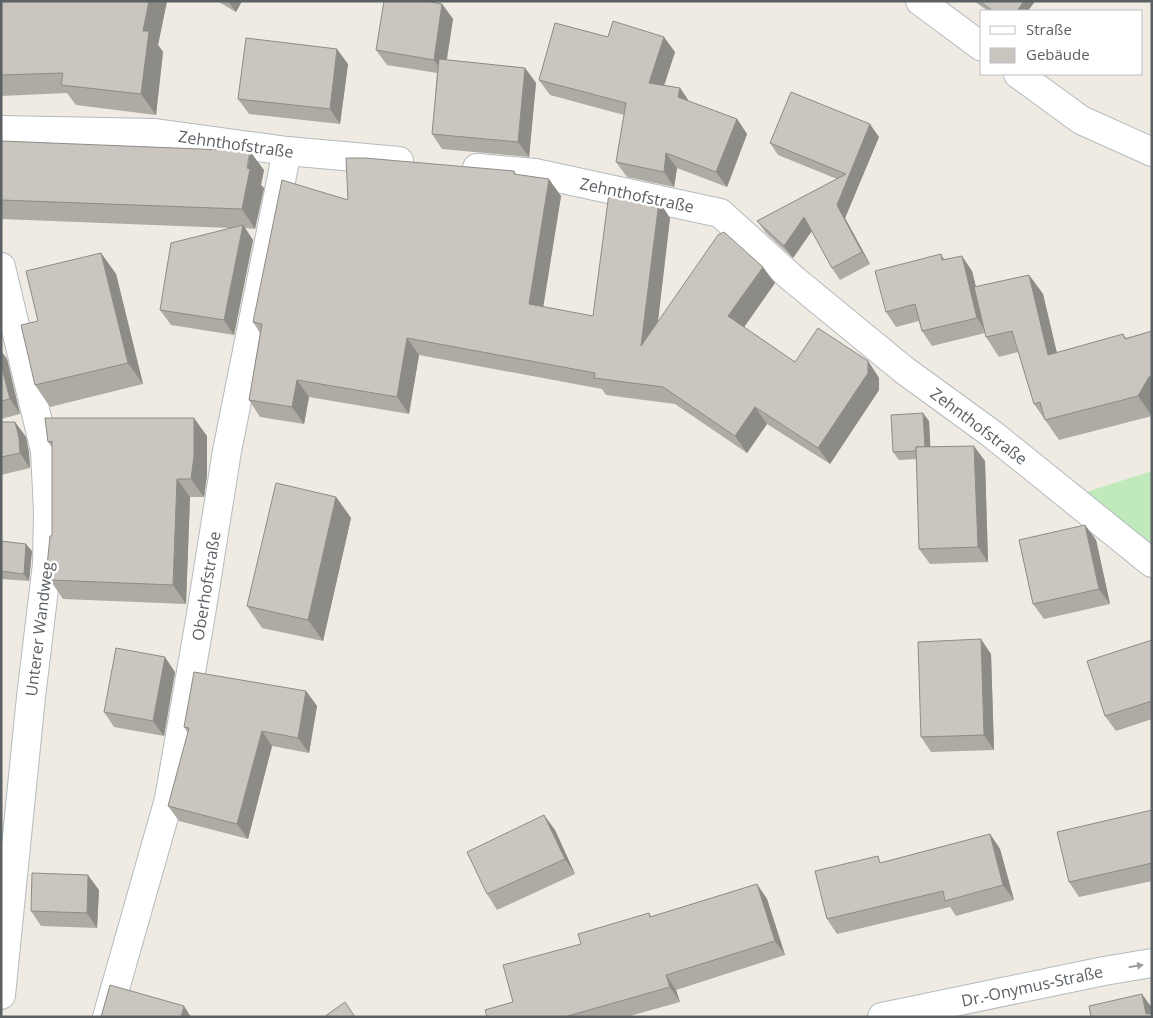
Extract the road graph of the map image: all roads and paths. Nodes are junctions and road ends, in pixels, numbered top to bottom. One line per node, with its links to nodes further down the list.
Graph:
1 (920, 1): 2 (street)
2 (980, 46)
3 (1019, 75): 6 (street)
4 (1, 130): 5 (street, Zehnthofstraße)
5 (286, 151): 7 (street, Zehnthofstraße); 13 (street, Oberhofstraße)
6 (1152, 152)
7 (426, 164)
8 (455, 166): 10 (street, Zehnthofstraße)
9 (1, 267): 12 (street, Unterer Wandweg)
10 (1152, 563)
11 (1152, 964): 14 (street, Dr.-Onymus-Straße, one-way to 11)
12 (1, 995)
13 (107, 1017)
14 (882, 1017)

